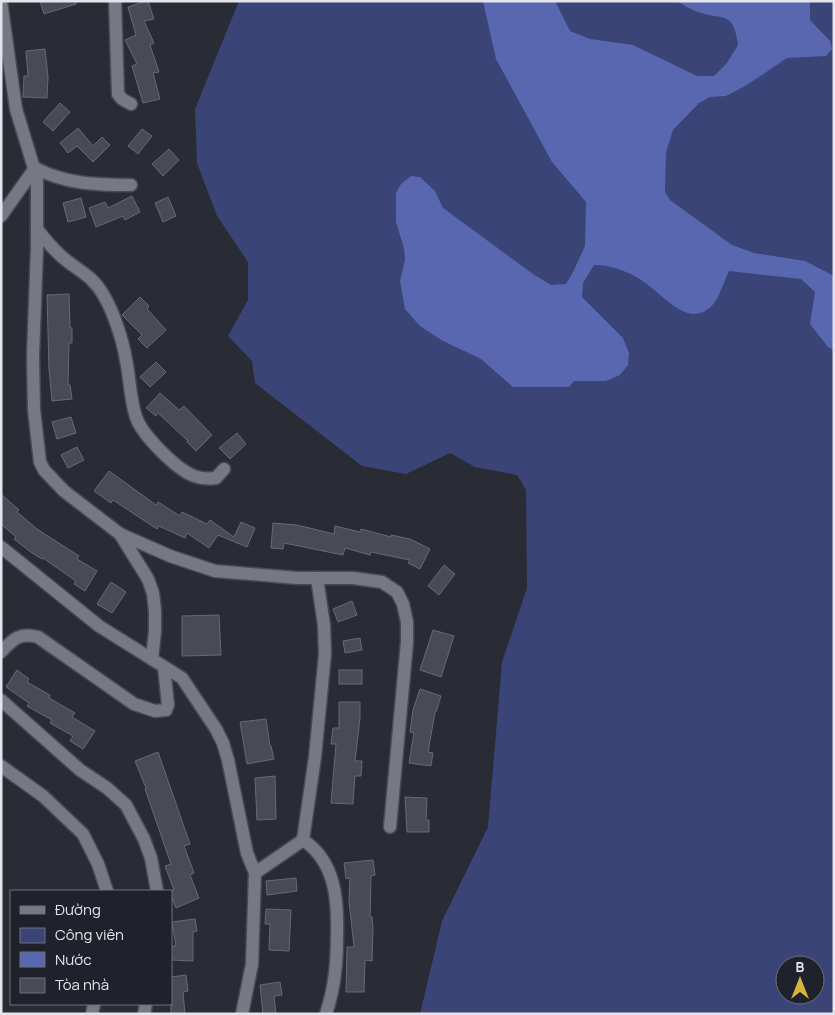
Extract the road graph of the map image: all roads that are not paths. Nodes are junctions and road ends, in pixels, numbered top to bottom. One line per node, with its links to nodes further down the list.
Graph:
1 (2, 1): 4 (street)
2 (115, 1): 3 (street)
3 (131, 104)
4 (35, 168): 5 (street); 6 (street); 7 (street)
5 (131, 184)
6 (1, 216)
7 (37, 229): 8 (street); 9 (street)
8 (224, 469)
9 (120, 534): 11 (street); 13 (street)
10 (1, 547): 13 (street)
11 (317, 578): 17 (street); 18 (street)
12 (1, 652): 14 (street)
13 (152, 658): 14 (street)
14 (164, 666): 19 (street)
15 (1, 700): 21 (street)
16 (1, 766): 20 (street)
17 (390, 827)
18 (303, 840): 19 (street); 23 (street)
19 (255, 873): 22 (street)
20 (107, 890)
21 (157, 890)
22 (242, 1014)
23 (326, 1014)

